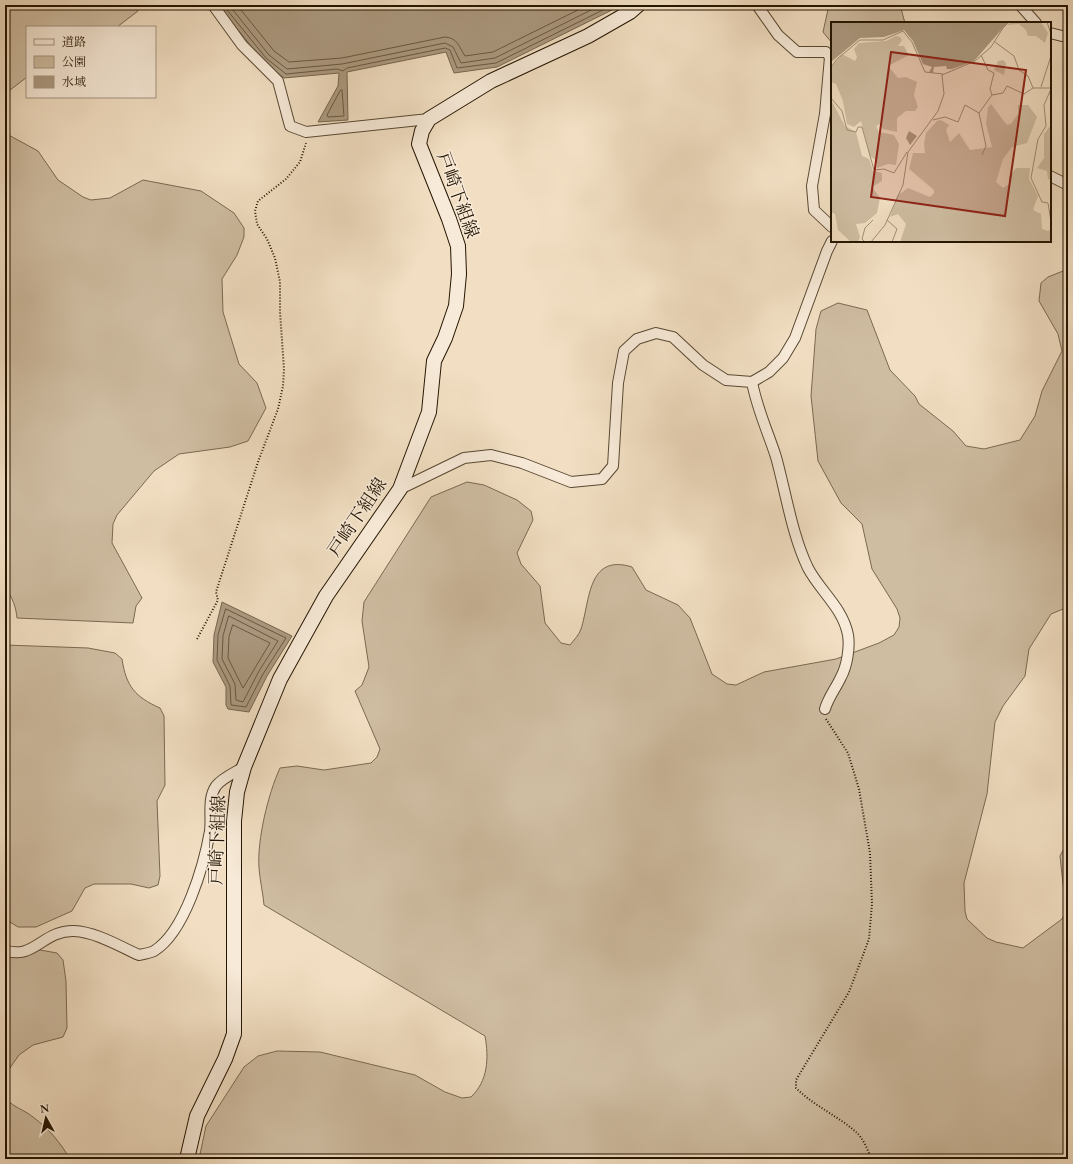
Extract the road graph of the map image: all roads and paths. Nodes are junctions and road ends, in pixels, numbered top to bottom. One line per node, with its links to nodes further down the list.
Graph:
1 (213, 5): 9 (street)
2 (638, 5): 8 (main road)
3 (757, 5): 12 (street)
4 (1020, 5): 5 (street)
5 (1035, 22)
6 (1051, 33): 7 (street)
7 (1068, 36)
8 (429, 118): 9 (street); 15 (main road, 戸崎下組線)
9 (316, 131): 16 (path)
10 (1051, 176): 11 (street)
11 (1068, 185)
12 (831, 226)
13 (832, 242): 14 (street)
14 (752, 382): 15 (street); 17 (street)
15 (400, 489): 18 (main road, 戸崎下組線)
16 (197, 639)
17 (825, 710): 21 (path)
18 (244, 767): 19 (street); 20 (main road, 戸崎下組線)
19 (5, 950)
20 (187, 1159)
21 (871, 1159)

